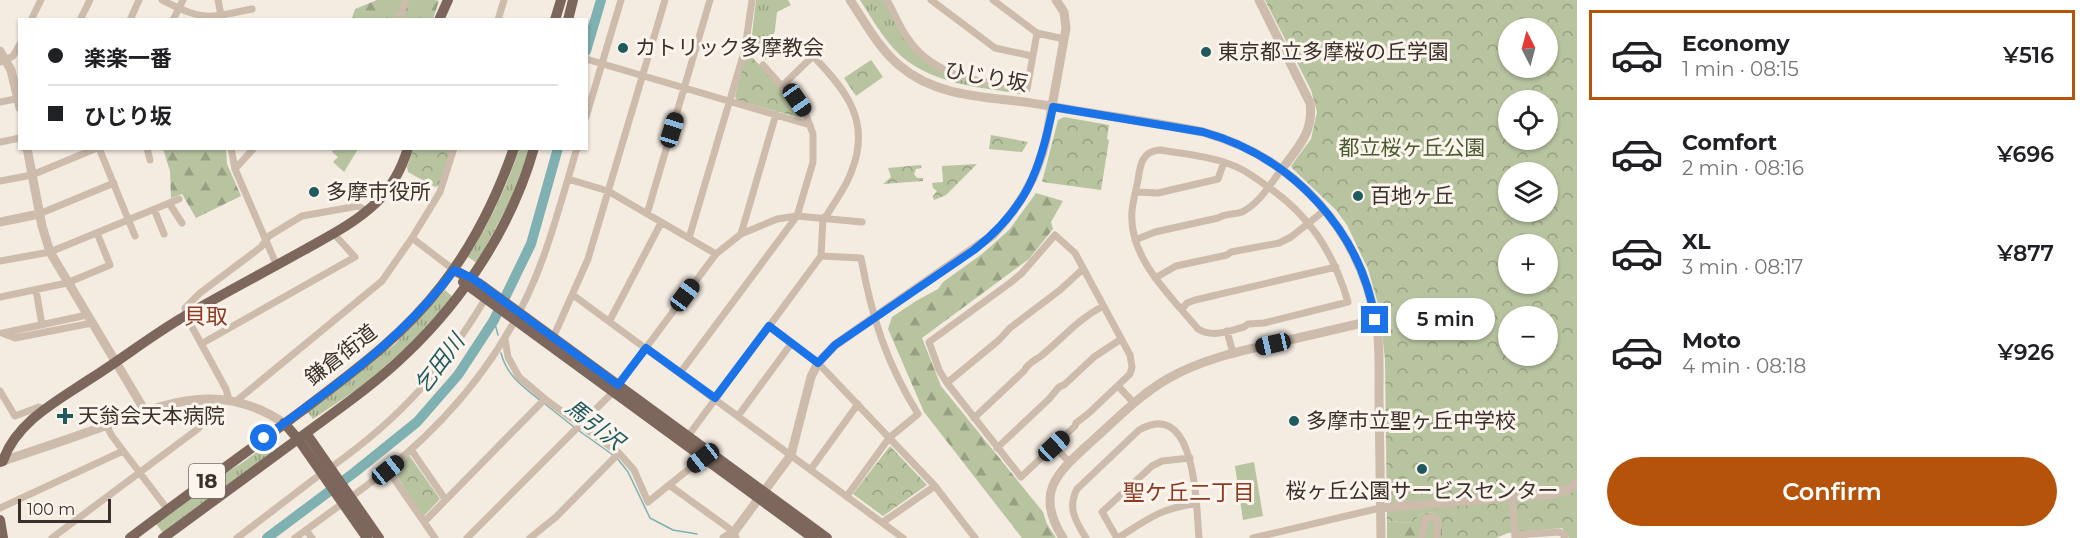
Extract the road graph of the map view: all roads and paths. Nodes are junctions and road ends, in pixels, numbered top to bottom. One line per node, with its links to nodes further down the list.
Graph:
1 (41, 0): 25 (street)
2 (90, 0): 26 (street)
3 (139, 0): 27 (street)
4 (162, 0): 22 (street)
5 (183, 0): 22 (street)
6 (218, 0): 24 (street)
7 (406, 0): 29 (street)
8 (448, 0): 30 (main road)
9 (504, 0): 31 (street)
10 (561, 0): 32 (main road)
11 (573, 0): 33 (main road)
12 (621, 0): 41 (street)
13 (665, 0): 43 (street)
14 (710, 0): 45 (street)
15 (752, 0): 47 (street)
16 (850, 0): 50 (street, ひじり坂)
17 (887, 0): 38 (street)
18 (931, 0): 38 (street)
19 (993, 0): 34 (street)
20 (1056, 0): 35 (street)
21 (1259, 0): 70 (street)
22 (178, 9): 24 (street); 28 (street)
23 (252, 9): 24 (street)
24 (216, 17)
25 (33, 18)
26 (81, 18)
27 (131, 18)
28 (174, 18)
29 (400, 18)
30 (440, 18)
31 (499, 18)
32 (556, 18)
33 (568, 18)
34 (1037, 33): 35 (street); 38 (street)
35 (1064, 39): 50 (street)
36 (18, 47): 40 (street)
37 (0, 51): 40 (street)
38 (1032, 56)
39 (588, 60): 41 (street)
40 (3, 61): 46 (street)
41 (600, 63): 43 (street); 51 (street)
42 (764, 65): 44 (street)
43 (643, 75): 45 (street); 76 (street)
44 (782, 86): 53 (street); 86 (street)
45 (684, 88): 47 (street); 84 (street)
46 (18, 99)
47 (730, 101): 52 (street); 99 (street)
48 (0, 102): 49 (street)
49 (18, 102)
50 (1053, 107): 70 (street, ひじり坂); 122 (street)
51 (588, 109)
52 (776, 114): 53 (street); 96 (street)
53 (810, 124): 85 (street)
54 (18, 138): 55 (street)
55 (0, 142)
56 (27, 150): 71 (street)
57 (93, 150): 71 (street)
58 (99, 150): 74 (street)
59 (148, 150): 67 (street)
60 (231, 150): 69 (street)
61 (252, 150): 69 (street)
62 (407, 150): 82 (main road)
63 (453, 150): 98 (street)
64 (513, 150): 109 (main road, 鎌倉街道 / 18)
65 (533, 150): 111 (main road, 鎌倉街道 / 18)
66 (576, 150): 72 (street)
67 (151, 160)
68 (1224, 162): 75 (street); 77 (street); 77 (street)
69 (235, 169): 101 (street)
70 (1282, 169): 75 (street); 81 (street, ひじり坂)
71 (32, 175): 73 (street); 83 (street)
72 (568, 179): 76 (street); 119 (street)
73 (0, 181)
74 (114, 183): 83 (street); 87 (street)
75 (1269, 186): 92 (street); 100 (street)
76 (608, 191): 84 (street); 114 (street)
77 (1136, 192): 100 (street)
78 (179, 199): 79 (street)
79 (169, 203): 80 (street); 90 (street)
80 (154, 209): 87 (street); 94 (street)
81 (1325, 210): 92 (street); 124 (street, ひじり坂)
82 (367, 211): 95 (main road); 101 (street)
83 (39, 214): 88 (street); 102 (street)
84 (647, 214): 91 (street)
85 (796, 216): 86 (street); 96 (street); 138 (street)
86 (823, 218): 89 (street); 104 (street)
87 (129, 220): 93 (street); 97 (street)
88 (0, 222)
89 (862, 222)
90 (182, 223)
91 (661, 223): 99 (street); 123 (street)
92 (1308, 223): 107 (street); 110 (street)
93 (97, 233): 102 (street); 112 (street)
94 (164, 234)
95 (334, 234): 106 (main road); 132 (street)
96 (741, 234): 103 (street)
97 (135, 236)
98 (412, 238): 109 (street); 145 (street)
99 (690, 238): 103 (street)
100 (1135, 240): 110 (street)
101 (267, 241): 106 (street); 120 (street)
102 (50, 252): 105 (street); 112 (street)
103 (716, 254): 134 (street)
104 (821, 256): 122 (street); 126 (street)
105 (0, 261)
106 (277, 266): 120 (main road)
107 (1336, 267): 118 (street); 127 (street)
108 (1083, 269): 117 (street); 139 (street); 139 (street)
109 (454, 270): 111 (main road); 153 (main road, 鎌倉街道 / 18)
110 (1155, 278): 118 (street)
111 (469, 282): 116 (main road); 156 (main road, 鎌倉街道 / 18)
112 (67, 283): 113 (street); 121 (street)
113 (36, 290): 115 (street); 125 (street)
114 (573, 294): 123 (street); 131 (street)
115 (0, 297)
116 (491, 297): 119 (main road); 172 (street)
117 (1103, 306): 130 (street); 152 (street)
118 (1182, 309): 127 (street)
119 (515, 315): 129 (street); 131 (main road)
120 (186, 316): 132 (street); 136 (main road)
121 (90, 319): 125 (street); 128 (street); 136 (street)
122 (874, 319): 137 (street); 158 (street)
123 (610, 320): 134 (street)
124 (1375, 320): 135 (street); 183 (street, ひじり坂)
125 (42, 325): 128 (street)
126 (769, 326): 133 (street); 143 (street)
127 (1227, 332): 135 (street)
128 (1, 333)
129 (504, 339): 146 (street); 162 (street)
130 (1121, 339): 140 (street); 160 (street)
131 (551, 341): 141 (main road)
132 (201, 344): 145 (street)
133 (791, 344): 137 (street); 151 (street)
134 (646, 348): 138 (street); 141 (street)
135 (1233, 353): 147 (street)
136 (116, 363): 149 (main road); 150 (street)
137 (818, 363): 148 (street); 163 (street)
138 (680, 373): 143 (street)
139 (947, 383): 152 (street)
140 (1118, 386): 147 (street); 159 (street)
141 (616, 388): 155 (street); 157 (main road); 165 (main road)
142 (0, 391): 149 (street)
143 (715, 398): 151 (street); 157 (street)
144 (199, 399): 145 (street); 150 (street); 171 (street)
145 (232, 401): 153 (street)
146 (542, 401): 155 (street); 180 (street)
147 (1134, 403): 168 (street)
148 (858, 404): 158 (street); 169 (street)
149 (46, 409): 167 (main road)
150 (146, 411): 154 (street)
151 (738, 416): 163 (street)
152 (974, 418): 160 (street)
153 (284, 423): 156 (main road); 184 (main road, 鎌倉街道 / 18)
154 (106, 425): 161 (street); 167 (street)
155 (580, 425): 164 (street); 203 (street)
156 (302, 436): 172 (main road); 196 (main road, 鎌倉街道 / 18)
157 (688, 436): 176 (main road)
158 (889, 438): 175 (street); 177 (street)
159 (1054, 446): 160 (street); 168 (street)
160 (997, 447)
161 (123, 451): 171 (street); 182 (street)
162 (412, 451): 170 (street); 180 (street)
163 (791, 454): 169 (street); 176 (street)
164 (616, 456): 174 (street); 204 (street)
165 (703, 458): 174 (street); 176 (main road)
166 (1190, 458): 181 (street); 191 (street); 211 (street)
167 (1, 462)
168 (1069, 462): 210 (street)
169 (811, 469): 177 (street)
170 (388, 470): 179 (street); 186 (street)
171 (140, 473): 184 (street); 194 (street)
172 (328, 473): 179 (main road); 197 (street)
173 (1577, 483): 178 (street)
174 (669, 485): 190 (street)
175 (935, 486): 187 (street); 209 (street)
176 (762, 496): 190 (street); 206 (main road); 207 (main road)
177 (847, 496): 187 (street)
178 (1512, 496): 183 (street); 192 (street)
179 (346, 498): 188 (street); 200 (main road); 201 (main road)
180 (445, 499): 186 (street)
181 (1195, 504): 211 (street); 212 (street)
182 (0, 508)
183 (1380, 508): 213 (street); 214 (street, ひじり坂)
184 (168, 510): 189 (main road, 鎌倉街道 / 18)
185 (0, 520): 193 (main road)
186 (424, 522): 202 (street)
187 (883, 522): 208 (street)
188 (306, 530): 198 (street); 199 (street)
189 (143, 534): 195 (main road, 鎌倉街道 / 18)
190 (735, 535): 205 (street)
191 (1082, 537)
192 (1515, 537): 217 (street)
193 (3, 538)
194 (52, 538)
195 (130, 538)
196 (163, 538)
197 (237, 538)
198 (295, 538)
199 (312, 538)
200 (367, 538)
201 (379, 538)
202 (435, 538)
203 (467, 538)
204 (530, 538)
205 (724, 538)
206 (813, 538)
207 (827, 538)
208 (903, 538)
209 (975, 538)
210 (1063, 538)
211 (1118, 538)
212 (1199, 538)
213 (1253, 538)
214 (1381, 538)
215 (1421, 538): 216 (street)
216 (1437, 538)
217 (1564, 538)

